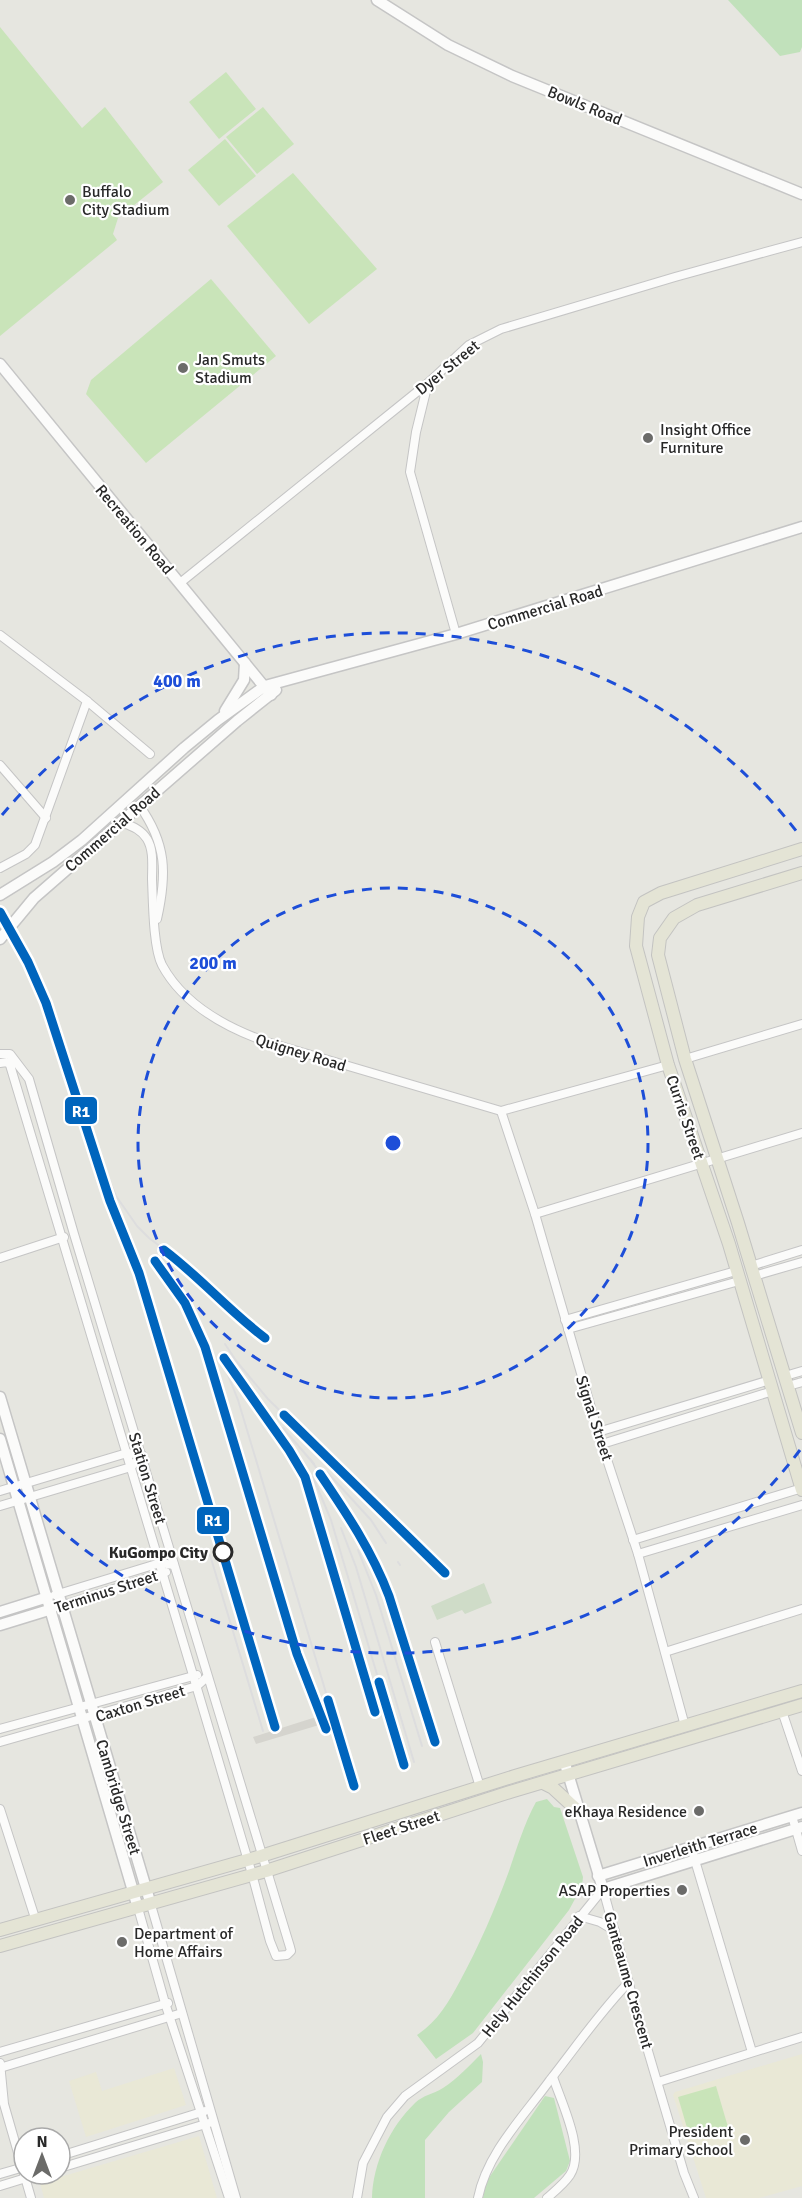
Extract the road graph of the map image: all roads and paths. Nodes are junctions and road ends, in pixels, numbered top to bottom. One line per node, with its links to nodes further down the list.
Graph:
1 (377, 0): 2 (street, Bowls Road)
2 (802, 194)
3 (802, 242): 5 (street, Dyer Street)
4 (0, 364): 7 (street, Recreation Road)
5 (428, 383): 7 (street, Dyer Street); 8 (street)
6 (802, 527): 8 (street, Commercial Road)
7 (180, 583): 10 (street, Recreation Road)
8 (456, 634): 11 (street, Commercial Road)
9 (0, 635): 12 (street)
10 (245, 663): 11 (street, Recreation Road); 13 (street)
11 (268, 690): 13 (street, Commercial Road); 16 (street, Commercial Road)
12 (87, 701): 14 (street); 17 (street)
13 (218, 720): 22 (street, Commercial Road)
14 (150, 754)
15 (0, 765): 17 (street)
16 (139, 806): 18 (street, Commercial Road); 23 (street, Quigney Road)
17 (46, 818): 20 (street)
18 (121, 822): 23 (street, Quigney Road); 24 (street, Commercial Road)
19 (802, 849): 29 (main road, Currie Street)
20 (0, 868)
21 (802, 873): 27 (main road, Currie Street)
22 (0, 895)
23 (155, 926): 30 (street, Quigney Road)
24 (0, 939)
25 (802, 1024): 27 (street)
26 (0, 1054): 35 (street, Station Street)
27 (685, 1059): 32 (main road, Currie Street)
28 (0, 1063): 36 (street, Station Street)
29 (668, 1065): 30 (street); 33 (main road, Currie Street)
30 (501, 1112): 34 (street, Signal Street)
31 (802, 1133): 32 (street)
32 (716, 1158): 33 (street); 40 (main road, Currie Street)
33 (703, 1162): 34 (street); 41 (main road, Currie Street)
34 (535, 1214): 42 (street, Signal Street)
35 (74, 1234): 36 (street); 54 (street, Station Street)
36 (61, 1238): 38 (street); 53 (street, Station Street)
37 (802, 1250): 40 (street)
38 (0, 1258)
39 (802, 1262): 40 (street)
40 (753, 1271): 45 (main road, Currie Street)
41 (738, 1276): 42 (street); 43 (street); 47 (main road, Currie Street)
42 (565, 1320): 43 (street, Signal Street)
43 (568, 1329): 49 (street, Signal Street)
44 (802, 1371): 45 (street)
45 (787, 1381): 46 (street); 50 (main road, Currie Street)
46 (802, 1382)
47 (771, 1386): 49 (street); 52 (street); 57 (main road, Currie Street)
48 (0, 1397): 56 (street, Cambridge Street)
49 (598, 1432): 52 (street, Signal Street)
50 (802, 1433)
51 (0, 1438): 56 (street, Cambridge Street)
52 (602, 1444): 64 (street, Signal Street)
53 (127, 1453): 54 (street); 55 (street, Station Street); 56 (street)
54 (142, 1455): 55 (street); 60 (street, Station Street)
55 (131, 1467): 59 (street); 63 (street, Station Street)
56 (20, 1485): 58 (street); 59 (street, Cambridge Street)
57 (802, 1488): 64 (street)
58 (0, 1491)
59 (24, 1499): 62 (street); 69 (street, Cambridge Street)
60 (157, 1505): 63 (street); 67 (street, Station Street)
61 (802, 1505): 65 (street)
62 (0, 1506)
63 (144, 1509): 66 (street, Station Street)
64 (633, 1540): 65 (street, Signal Street)
65 (638, 1554): 75 (street, Signal Street)
66 (160, 1563): 67 (street, Terminus Street); 68 (street, Station Street); 69 (street, Terminus Street)
67 (174, 1565): 68 (street, Terminus Street); 77 (street, Station Street)
68 (163, 1574): 70 (street, Terminus Street); 76 (street, Station Street)
69 (53, 1596): 70 (street, Cambridge Street); 72 (street, Terminus Street)
70 (56, 1608): 73 (street, Terminus Street); 81 (street, Cambridge Street)
71 (802, 1610): 75 (street)
72 (0, 1612)
73 (0, 1625)
74 (435, 1642): 93 (street)
75 (665, 1652): 84 (street, Signal Street)
76 (193, 1675): 77 (street, Caxton Street); 78 (street, Station Street); 81 (street, Caxton Street)
77 (207, 1677): 78 (street, Caxton Street); 102 (street, Station Street)
78 (196, 1686): 83 (street, Caxton Street); 103 (street, Station Street)
79 (802, 1691): 84 (main road, Fleet Street)
80 (802, 1705): 82 (main road, Fleet Street)
81 (85, 1706): 83 (street, Cambridge Street); 85 (street, Caxton Street)
82 (782, 1711): 88 (main road, Fleet Street); 90 (street)
83 (89, 1718): 86 (street, Caxton Street); 109 (street, Cambridge Street)
84 (685, 1726): 87 (main road, Fleet Street)
85 (0, 1729)
86 (0, 1742)
87 (628, 1743): 88 (main road); 89 (main road, Fleet Street)
88 (632, 1757): 91 (main road, Fleet Street)
89 (564, 1763): 91 (street, Ganteaume Crescent); 93 (main road, Fleet Street)
90 (802, 1771)
91 (568, 1776): 92 (main road, Fleet Street); 95 (street, Ganteaume Crescent)
92 (540, 1783): 95 (main road); 99 (main road, Fleet Street)
93 (480, 1787): 98 (main road, Fleet Street)
94 (0, 1809): 113 (street)
95 (578, 1811): 107 (street, Ganteaume Crescent)
96 (797, 1814): 97 (street); 100 (street, Inverleith Terrace)
97 (799, 1828): 101 (street); 104 (street, Inverleith Terrace)
98 (334, 1833): 99 (main road); 102 (main road, Fleet Street)
99 (338, 1847): 105 (main road, Fleet Street)
100 (692, 1847): 104 (street); 107 (street, Inverleith Terrace)
101 (802, 1851)
102 (261, 1856): 103 (main road, Fleet Street); 105 (street, Station Street)
103 (248, 1860): 106 (street, Station Street); 109 (main road, Fleet Street)
104 (694, 1860): 108 (street, Inverleith Terrace); 124 (street)
105 (266, 1870): 106 (main road, Fleet Street); 106 (street, Station Street)
106 (252, 1874): 110 (main road, Fleet Street)
107 (598, 1876): 108 (street, Ganteaume Crescent)
108 (603, 1889): 112 (street, Hely Hutchinson Road); 115 (street, Ganteaume Crescent)
109 (140, 1891): 110 (street, Cambridge Street); 111 (street, Cambridge Street); 113 (main road, Fleet Street)
110 (151, 1905): 111 (main road, Fleet Street); 118 (street, Cambridge Street)
111 (138, 1908): 116 (main road, Fleet Street); 119 (street, Cambridge Street)
112 (579, 1916): 115 (street); 138 (street, Hely Hutchinson Road)
113 (36, 1921): 114 (main road, Fleet Street)
114 (0, 1930)
115 (615, 1931): 117 (street, Ganteaume Crescent)
116 (0, 1946)
117 (629, 1982): 126 (street); 127 (street, Ganteaume Crescent)
118 (178, 2000): 119 (street); 120 (street, Cambridge Street)
119 (165, 2003): 121 (street, Cambridge Street); 123 (street)
120 (182, 2013): 121 (street); 130 (street, Cambridge Street)
121 (170, 2017): 125 (street); 130 (street, Cambridge Street)
122 (802, 2037): 124 (street)
123 (0, 2052)
124 (752, 2052): 127 (street)
125 (0, 2066): 129 (street)
126 (553, 2077): 139 (street); 140 (street)
127 (658, 2082): 141 (street, Ganteaume Crescent)
128 (0, 2095): 129 (street)
129 (4, 2104): 133 (street)
130 (205, 2111): 131 (street, Cambridge Street); 132 (street, Cambridge Street); 134 (street)
131 (213, 2122): 132 (street); 137 (street, Cambridge Street)
132 (204, 2124): 135 (street); 136 (street, Cambridge Street)
133 (12, 2131)
134 (72, 2152)
135 (72, 2164)
136 (229, 2198)
137 (236, 2198)
138 (357, 2198)
139 (478, 2198)
140 (547, 2198)
141 (694, 2198)

